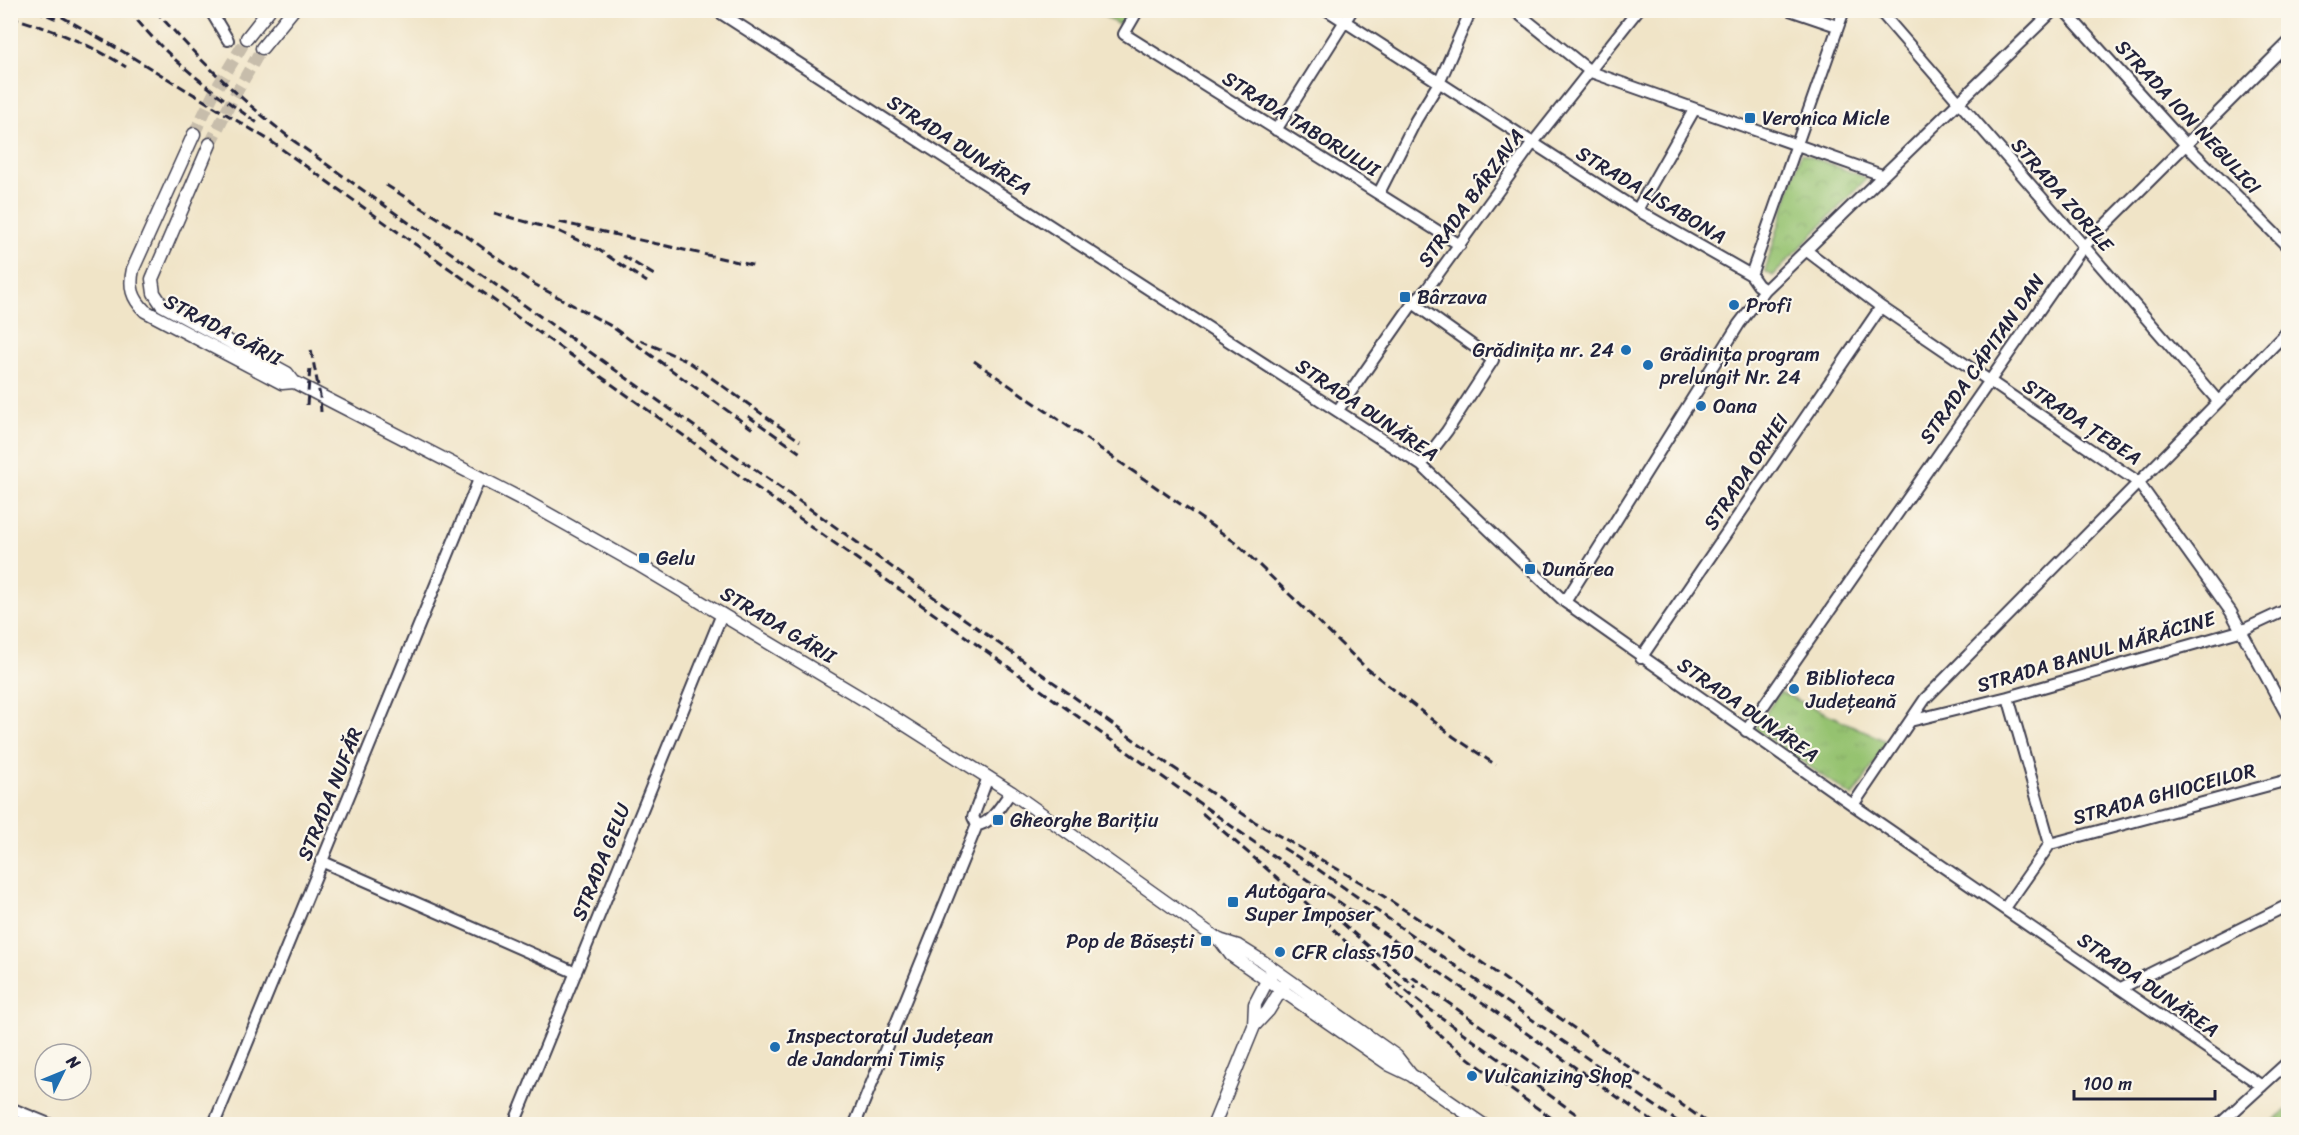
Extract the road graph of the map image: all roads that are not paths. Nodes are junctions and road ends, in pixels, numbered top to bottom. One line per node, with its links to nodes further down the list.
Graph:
1 (210, 10): 19 (street)
2 (269, 10): 18 (main road)
3 (293, 10): 21 (main road)
4 (716, 10): 47 (street, STRADA DUNĂREA)
5 (1138, 10): 26 (street, STRADA TABORULUI)
6 (1327, 10): 16 (street, STRADA LISABONA)
7 (1352, 10): 16 (street)
8 (1471, 10): 23 (street)
9 (1514, 10): 22 (street)
10 (1638, 10): 22 (street, STRADA BÂRZAVA)
11 (1790, 10): 17 (street)
12 (1844, 10): 17 (street)
13 (1879, 10): 24 (street, STRADA ZORILE)
14 (2054, 10): 24 (street)
15 (2064, 10): 31 (street, STRADA ION NEGULICI)
16 (1344, 23): 23 (street, STRADA LISABONA); 26 (street)
17 (1837, 26): 30 (street)
18 (247, 38)
19 (228, 40)
20 (2289, 43): 31 (street, STRADA CĂPITAN DAN)
21 (262, 48)
22 (1591, 72): 25 (street); 29 (street, STRADA BÂRZAVA)
23 (1440, 81): 29 (street, STRADA LISABONA); 33 (street)
24 (1959, 103): 32 (street); 36 (street, STRADA ZORILE)
25 (1694, 110): 30 (street); 34 (street)
26 (1276, 130): 33 (street, STRADA TABORULUI)
27 (194, 134): 45 (main road, STRADA GĂRII)
28 (210, 144): 45 (main road, STRADA GĂRII)
29 (1532, 144): 34 (street, STRADA LISABONA); 35 (street, STRADA BÂRZAVA)
30 (1797, 144): 32 (street); 39 (street)
31 (2185, 144): 36 (street, STRADA CĂPITAN DAN); 37 (street, STRADA ION NEGULICI)
32 (1882, 175): 38 (street)
33 (1379, 193): 35 (street, STRADA TABORULUI)
34 (1637, 210): 39 (street, STRADA LISABONA)
35 (1460, 245): 41 (street, STRADA BÂRZAVA)
36 (2083, 247): 44 (street, STRADA CĂPITAN DAN); 46 (street, STRADA ZORILE)
37 (2289, 247)
38 (1807, 251): 40 (street); 42 (street, STRADA ȚEBEA)
39 (1751, 275): 40 (street, STRADA LISABONA)
40 (1765, 290): 51 (street)
41 (1413, 303): 47 (street, STRADA BÂRZAVA); 48 (street)
42 (1881, 307): 44 (street, STRADA ȚEBEA); 55 (street, STRADA ORHEI)
43 (2289, 331): 46 (street)
44 (1989, 381): 50 (street, STRADA ȚEBEA); 59 (street, STRADA CĂPITAN DAN)
45 (294, 382): 49 (main road, STRADA GĂRII)
46 (2218, 401): 50 (street)
47 (1338, 410): 48 (street, STRADA DUNĂREA)
48 (1421, 465): 51 (street, STRADA DUNĂREA)
49 (480, 477): 53 (main road, STRADA GĂRII); 66 (street, STRADA NUFĂR)
50 (2138, 482): 54 (street, STRADA ȚEBEA); 58 (street)
51 (1565, 602): 55 (street, STRADA DUNĂREA)
52 (2289, 609): 54 (street, STRADA BANUL MĂRĂCINE)
53 (722, 614): 60 (main road, STRADA GĂRII); 69 (street, STRADA GELU)
54 (2242, 630): 56 (street, STRADA BANUL MĂRĂCINE); 57 (street, STRADA ȚEBEA)
55 (1641, 658): 59 (street, STRADA DUNĂREA)
56 (2008, 697): 58 (street, STRADA BANUL MĂRĂCINE); 65 (street)
57 (2289, 717)
58 (1910, 721): 63 (street)
59 (1746, 731): 63 (street, STRADA DUNĂREA)
60 (988, 777): 62 (main road, STRADA GĂRII); 64 (street)
61 (2289, 780): 65 (street, STRADA GHIOCEILOR)
62 (1011, 792): 64 (street); 70 (main road, STRADA GĂRII)
63 (1852, 806): 68 (street, STRADA DUNĂREA)
64 (977, 825): 80 (street)
65 (2050, 844): 68 (street)
66 (321, 861): 69 (street); 78 (street, STRADA NUFĂR)
67 (2289, 905): 72 (street)
68 (2005, 909): 72 (street, STRADA DUNĂREA)
69 (576, 973): 79 (street, STRADA GELU)
70 (1270, 974): 71 (main road, STRADA GĂRII); 73 (main road)
71 (1284, 984): 73 (main road); 82 (main road, STRADA GĂRII)
72 (2121, 988): 75 (street, STRADA DUNĂREA)
73 (1254, 1026): 81 (main road)
74 (2289, 1062): 75 (street)
75 (2262, 1086): 83 (street)
76 (10, 1108): 77 (street)
77 (48, 1125)
78 (214, 1125)
79 (514, 1125)
80 (855, 1125)
81 (1214, 1125)
82 (1482, 1125)
83 (2220, 1125)

